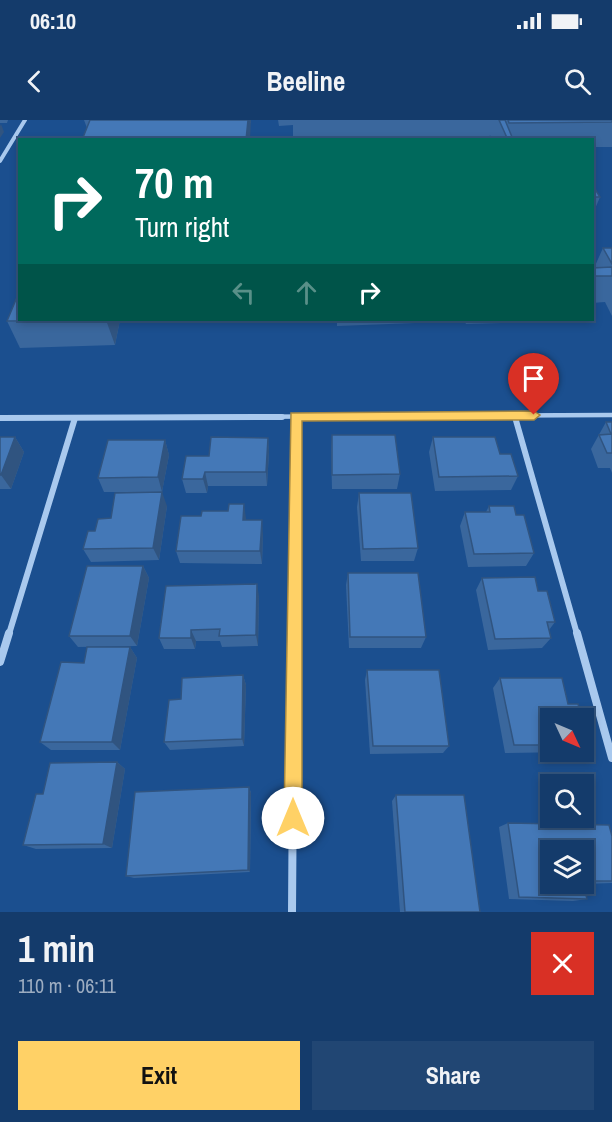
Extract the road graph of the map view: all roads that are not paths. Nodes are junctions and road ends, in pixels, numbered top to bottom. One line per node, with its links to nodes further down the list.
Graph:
1 (25, 120): 2 (street)
2 (0, 161)
3 (612, 415): 5 (street)
4 (296, 416): 5 (street); 7 (street); 10 (street)
5 (515, 416): 9 (street)
6 (0, 418): 7 (street)
7 (75, 418): 8 (street)
8 (0, 662)
9 (612, 758)
10 (292, 912)

